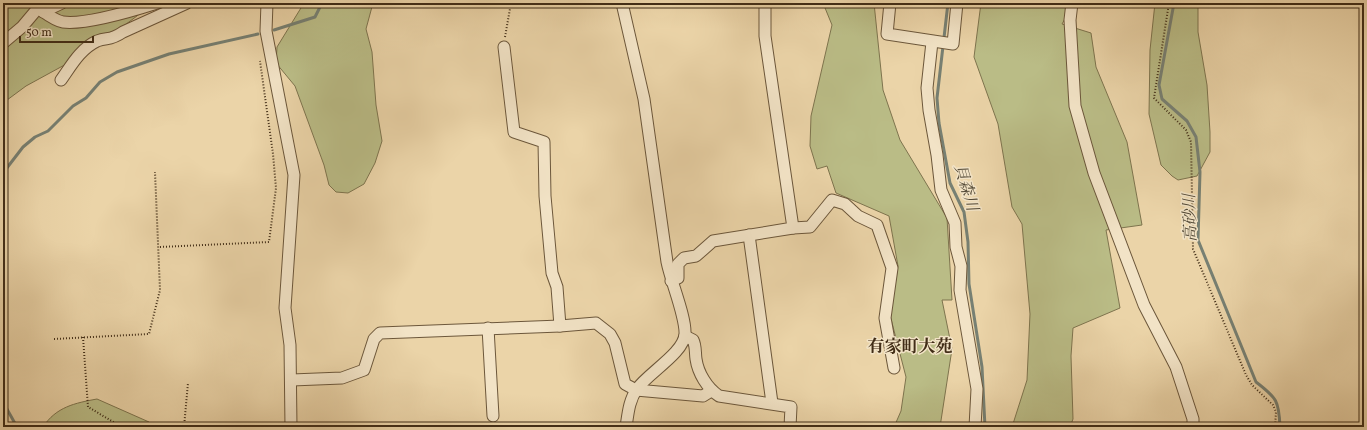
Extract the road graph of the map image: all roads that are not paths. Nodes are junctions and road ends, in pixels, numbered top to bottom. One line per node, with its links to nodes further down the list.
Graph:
1 (62, 3): 10 (street)
2 (157, 3): 10 (street)
3 (187, 3): 14 (street)
4 (267, 3): 22 (street)
5 (622, 3): 17 (street)
6 (766, 3): 15 (street)
7 (890, 3): 12 (street)
8 (957, 3): 12 (street)
9 (1072, 3): 31 (street)
10 (39, 8): 11 (street)
11 (3, 43)
12 (939, 43): 30 (street)
13 (504, 47): 18 (street)
14 (61, 80)
15 (793, 228): 16 (street); 21 (street)
16 (749, 235): 17 (street); 25 (street)
17 (671, 281): 20 (street)
18 (560, 326): 19 (street); 23 (street)
19 (488, 328): 22 (street); 26 (street)
20 (685, 336): 23 (street); 24 (street)
21 (894, 368)
22 (292, 380): 27 (street)
23 (636, 390): 24 (street); 28 (street)
24 (711, 391): 25 (street)
25 (772, 403): 29 (street)
26 (493, 416)
27 (290, 427)
28 (626, 427)
29 (790, 427)
30 (975, 427)
31 (1193, 427)

